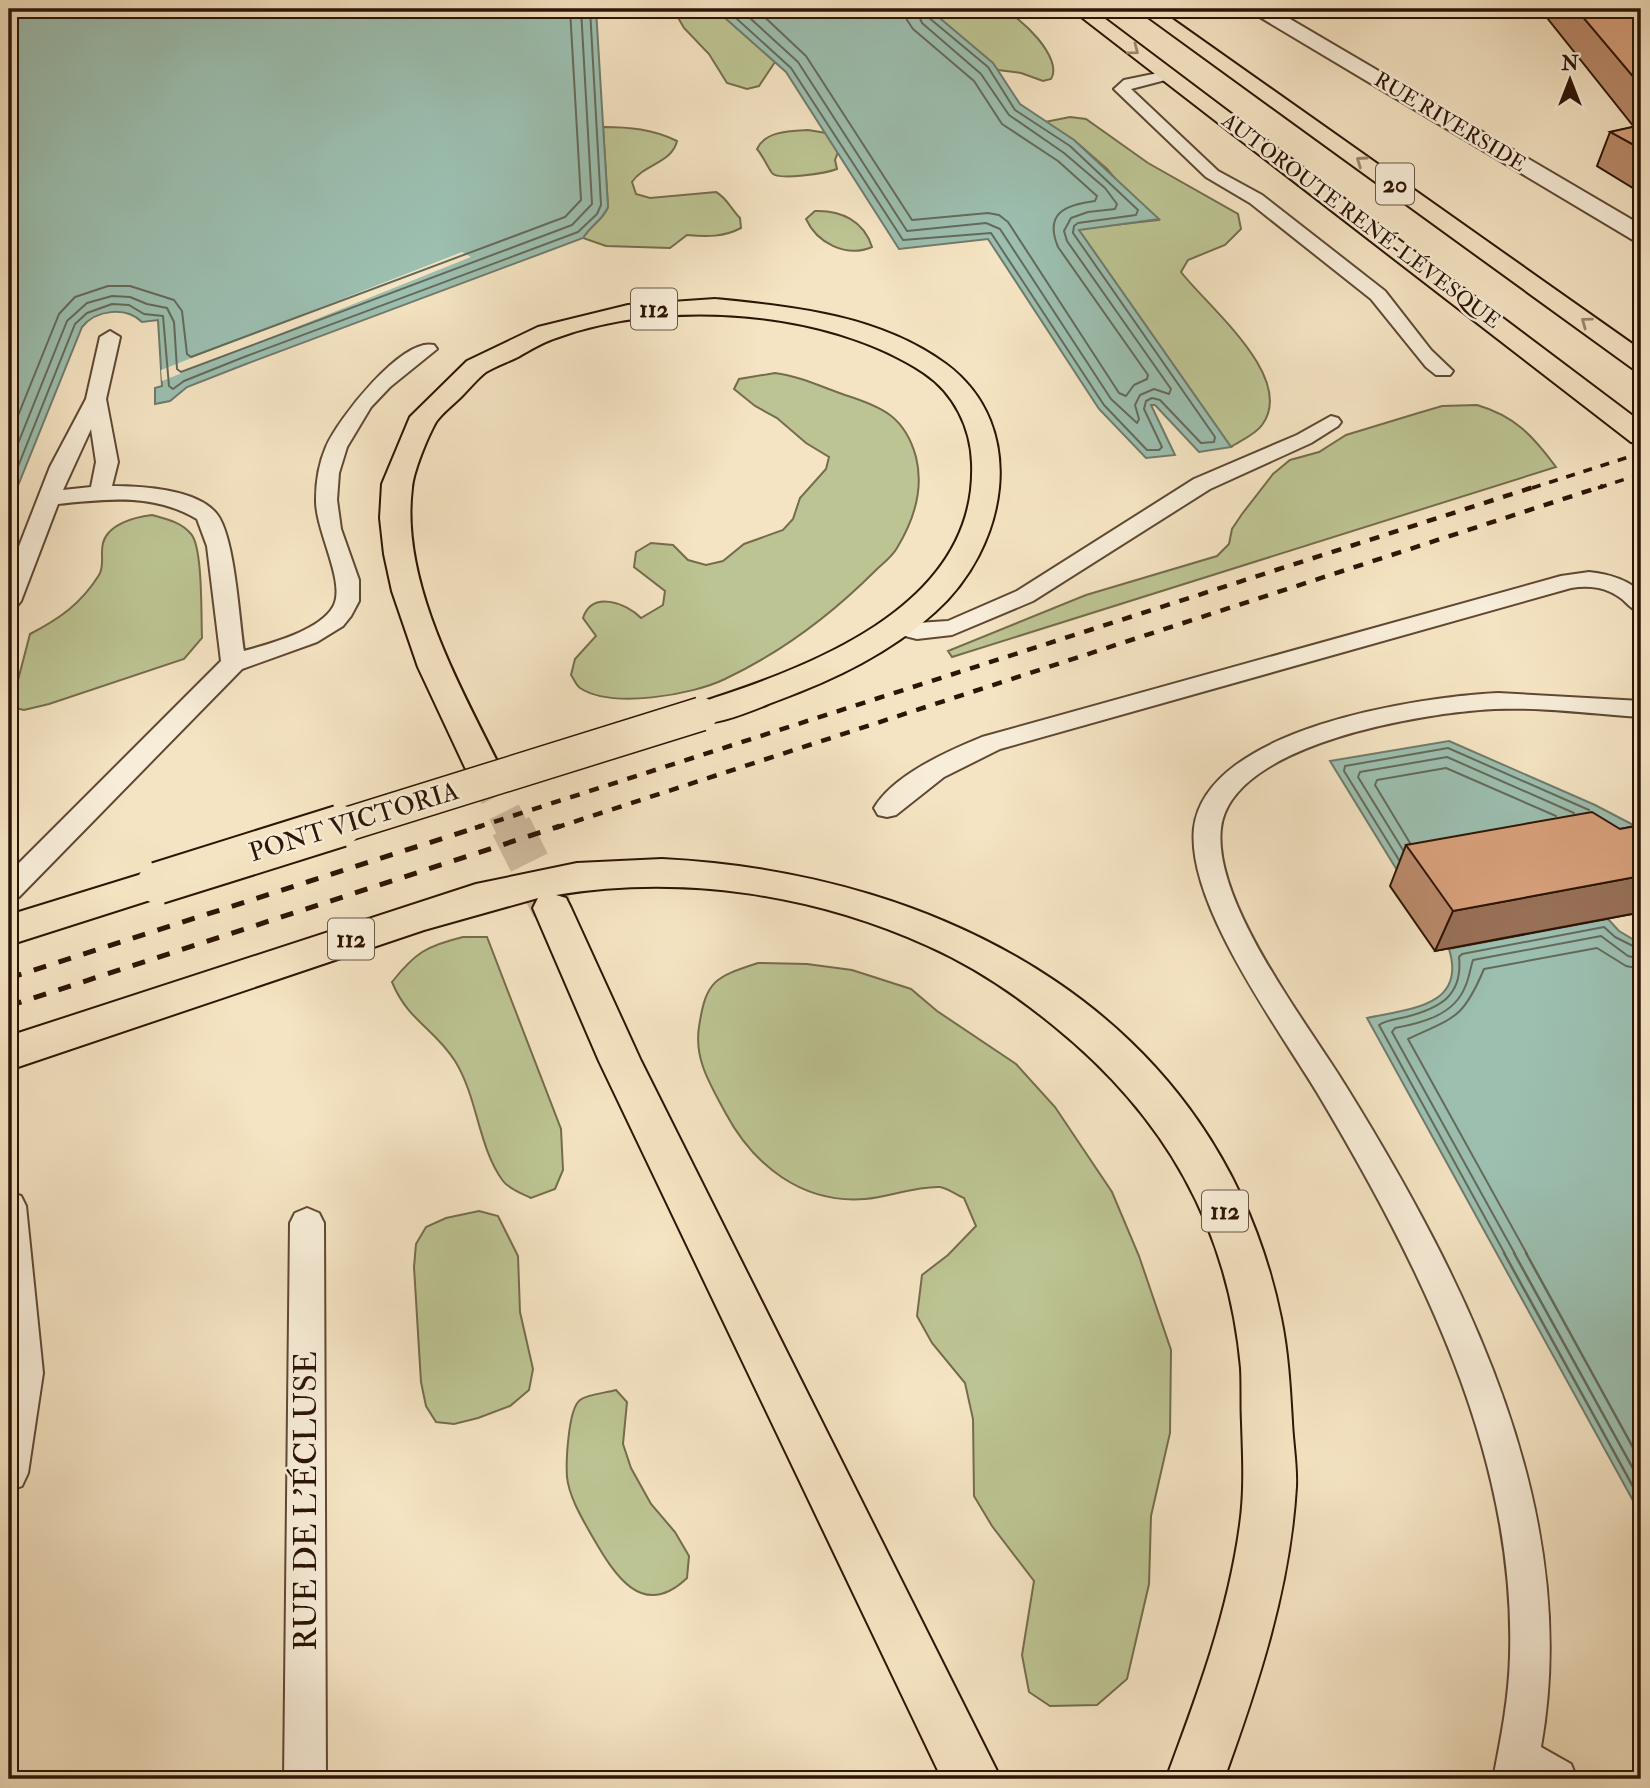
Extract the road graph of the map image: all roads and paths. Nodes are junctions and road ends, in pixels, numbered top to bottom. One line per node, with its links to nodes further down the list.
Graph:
1 (1080, 9): 4 (main road, AUTOROUTE RENÉ-LÉVESQUE / 20, one-way to 4)
2 (1146, 9): 8 (main road, AUTOROUTE RENÉ-LÉVESQUE / 20, one-way to 2)
3 (1259, 9): 5 (street, RUE RIVERSIDE)
4 (1168, 75): 9 (main road, AUTOROUTE RENÉ-LÉVESQUE / 20); 10 (lane)
5 (1641, 235)
6 (110, 337): 11 (lane)
7 (426, 349): 20 (lane)
8 (1641, 362)
9 (1549, 364): 13 (main road, AUTOROUTE RENÉ-LÉVESQUE / 20); 14 (main road)
10 (1443, 371)
11 (96, 399): 15 (lane); 16 (lane)
12 (1331, 422): 19 (lane)
13 (1641, 436)
14 (1641, 463)
15 (100, 493): 16 (lane); 20 (lane)
16 (49, 498): 17 (lane)
17 (9, 601)
18 (1641, 604): 23 (lane)
19 (897, 627): 22 (main road, 112); 26 (main road, PONT VICTORIA / 112, bridge)
20 (233, 663): 24 (lane)
21 (1641, 709): 32 (lane)
22 (482, 767)
23 (887, 808)
24 (9, 890)
25 (552, 908): 34 (main road)
26 (9, 930)
27 (9, 1053): 35 (main road, 112)
28 (9, 1206): 30 (lane)
29 (307, 1223): 33 (lane, RUE DE L'ÉCLUSE)
30 (11, 1246): 31 (lane)
31 (9, 1473)
32 (1516, 1768): 36 (lane)
33 (304, 1779)
34 (972, 1779)
35 (1195, 1779)
36 (1556, 1779)

